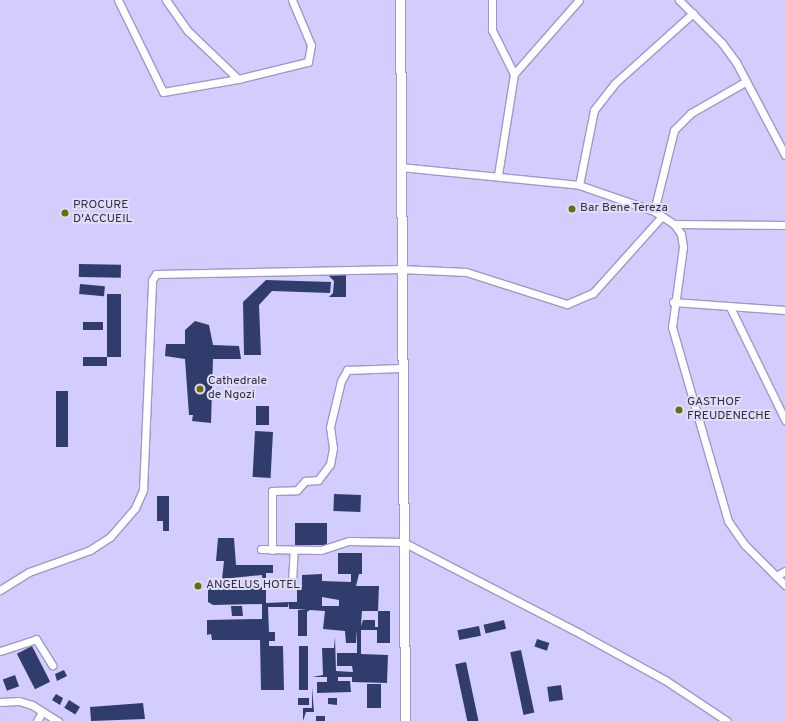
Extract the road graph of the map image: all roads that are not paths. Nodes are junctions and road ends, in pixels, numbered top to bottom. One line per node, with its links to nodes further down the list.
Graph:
1 (118, 0): 10 (street)
2 (166, 0): 10 (street)
3 (292, 0): 10 (street)
4 (400, 0): 13 (street)
5 (492, 0): 9 (street)
6 (579, 0): 9 (street)
7 (679, 0): 8 (street)
8 (693, 13): 11 (street); 15 (street)
9 (514, 74): 14 (street)
10 (238, 79)
11 (745, 82): 12 (street); 16 (street)
12 (785, 155)
13 (400, 167): 14 (street); 20 (street)
14 (498, 175): 15 (street)
15 (580, 185): 16 (street)
16 (654, 211): 17 (street)
17 (662, 216): 18 (street); 20 (street)
18 (674, 224): 19 (street); 21 (street)
19 (785, 225)
20 (400, 269): 24 (street); 34 (street)
21 (673, 302): 22 (street); 31 (street)
22 (730, 307): 23 (street); 25 (street)
23 (785, 310)
24 (400, 368): 26 (street); 28 (street)
25 (785, 420)
26 (403, 542): 29 (street); 41 (street); 42 (street)
27 (261, 549): 28 (street)
28 (272, 550): 29 (street)
29 (294, 550): 32 (street)
30 (785, 571): 31 (street)
31 (776, 576): 33 (street)
32 (292, 583)
33 (785, 585)
34 (0, 590)
35 (0, 651): 36 (street)
36 (52, 665)
37 (0, 702): 38 (street)
38 (42, 712): 39 (street); 40 (street)
39 (37, 721)
40 (58, 721)
41 (404, 721)
42 (727, 721)

